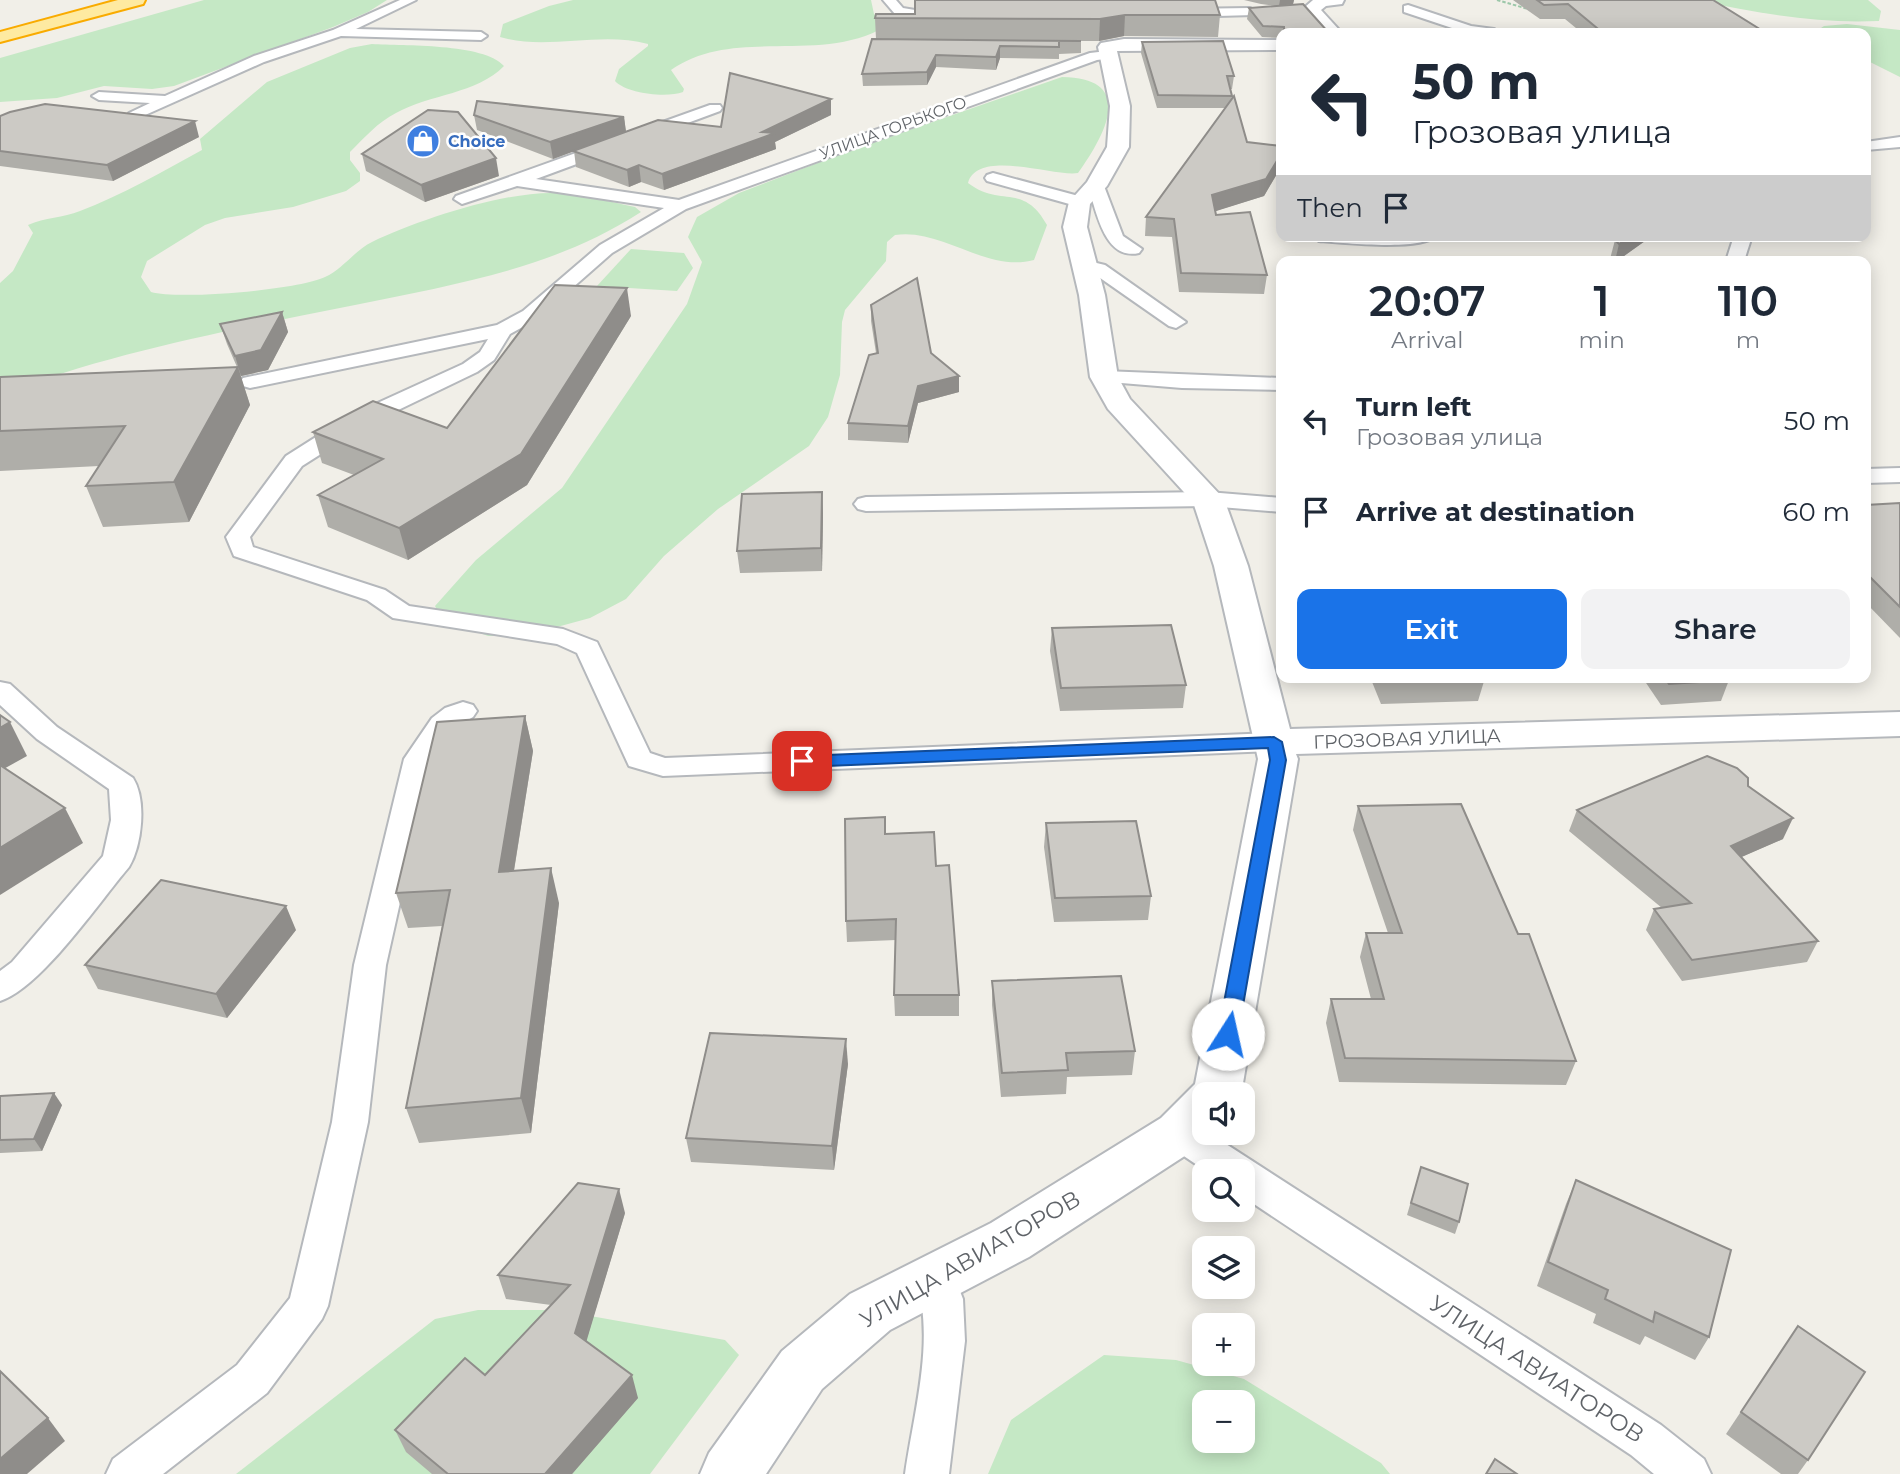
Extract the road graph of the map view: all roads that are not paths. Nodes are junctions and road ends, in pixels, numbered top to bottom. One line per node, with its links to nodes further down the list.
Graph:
1 (84, 0): 14 (highway)
2 (137, 0): 20 (highway)
3 (410, 0): 18 (lane)
4 (889, 0): 5 (lane)
5 (1012, 0)
6 (1226, 0): 9 (lane)
7 (1395, 0): 13 (lane)
8 (1328, 1): 10 (lane); 15 (street)
9 (1250, 12): 11 (lane); 12 (lane)
10 (1295, 12)
11 (1169, 13)
12 (1264, 13)
13 (1404, 15): 16 (lane); 17 (lane)
14 (0, 22)
15 (1328, 28)
16 (1437, 28)
17 (1460, 28)
18 (338, 33): 19 (lane); 25 (lane)
19 (481, 36)
20 (0, 37)
21 (1276, 45): 23 (street)
22 (1082, 47): 23 (lane)
23 (1107, 51): 32 (street); 35 (lane, УЛИЦА ГОРЬКОГО)
24 (99, 96): 25 (lane)
25 (163, 100): 27 (lane)
26 (715, 108): 31 (lane)
27 (134, 116)
28 (1900, 142): 29 (lane)
29 (1871, 145)
30 (993, 178): 34 (lane)
31 (516, 181): 33 (lane); 35 (lane)
32 (1096, 186): 34 (street); 36 (lane)
33 (462, 199)
34 (1080, 202): 37 (street)
35 (680, 205): 39 (lane, УЛИЦА ГОРЬКОГО)
36 (1133, 249)
37 (1084, 265): 38 (lane); 40 (street)
38 (1175, 322)
39 (503, 330): 41 (lane); 51 (lane, ГРОЗОВАЯ УЛИЦА)
40 (1104, 377): 42 (lane); 45 (street)
41 (250, 382)
42 (1276, 384)
43 (1900, 475): 44 (lane)
44 (1871, 476)
45 (1208, 499): 46 (lane); 47 (lane); 51 (street)
46 (866, 504)
47 (1276, 505)
48 (0, 690): 52 (lane)
49 (463, 711): 59 (lane)
50 (1900, 724): 51 (street, ГРОЗОВАЯ УЛИЦА)
51 (1274, 742): 53 (street)
52 (0, 988)
53 (1219, 1082)
54 (1192, 1119): 58 (street, УЛИЦА АВИАТОРОВ)
55 (1214, 1145): 56 (lane, УЛИЦА АВИАТОРОВ)
56 (1227, 1159)
57 (1255, 1184): 62 (lane, УЛИЦА АВИАТОРОВ)
58 (935, 1276): 60 (street, УЛИЦА АВИАТОРОВ); 61 (lane)
59 (128, 1474)
60 (730, 1474)
61 (927, 1474)
62 (1689, 1474)

